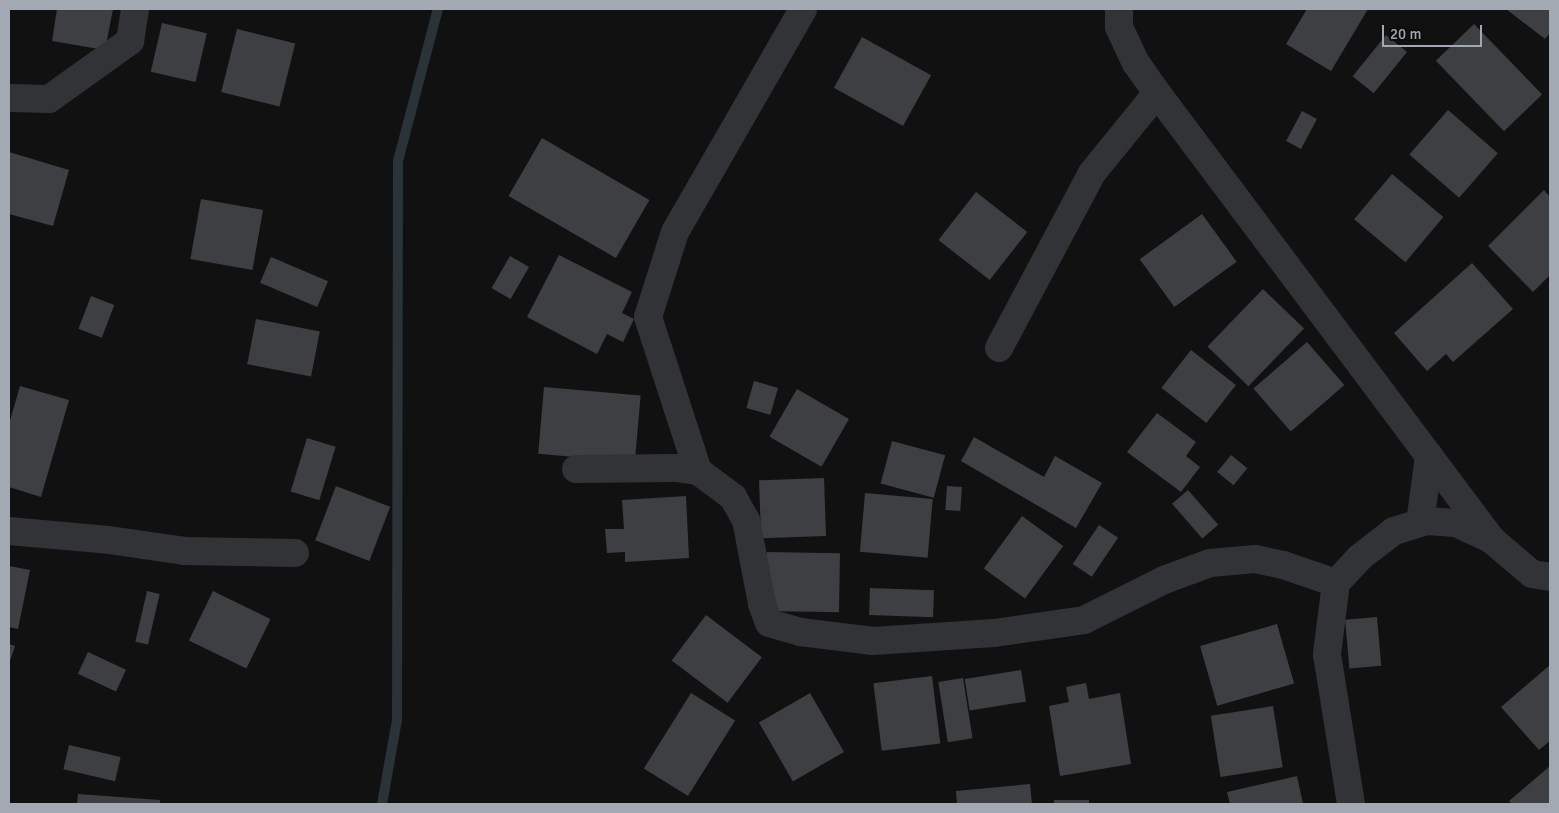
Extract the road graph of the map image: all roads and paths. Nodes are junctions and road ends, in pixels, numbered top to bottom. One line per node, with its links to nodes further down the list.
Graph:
1 (135, 9): 5 (street)
2 (803, 9): 9 (street)
3 (1119, 9): 4 (street)
4 (1157, 93): 6 (street); 7 (street)
5 (9, 98)
6 (999, 348)
7 (1429, 456): 10 (street); 12 (street)
8 (576, 469): 9 (street)
9 (698, 471): 15 (street)
10 (1420, 523): 12 (street); 15 (street)
11 (9, 531): 13 (street)
12 (1492, 540): 14 (street)
13 (295, 553)
14 (1550, 577)
15 (1336, 583): 16 (street)
16 (1351, 804)

